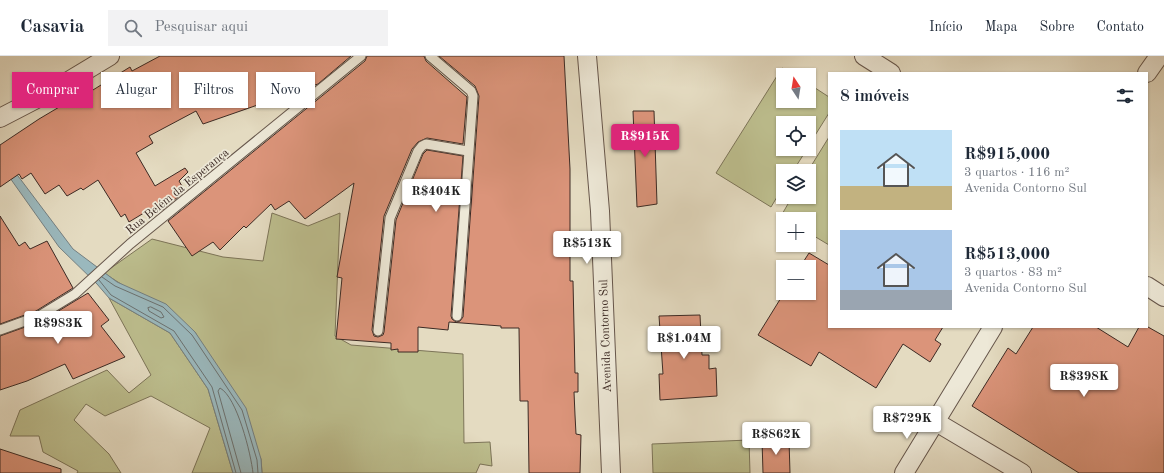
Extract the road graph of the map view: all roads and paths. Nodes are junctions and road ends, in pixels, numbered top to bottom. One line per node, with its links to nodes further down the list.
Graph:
1 (110, 56): 9 (street)
2 (361, 56): 15 (lane, Rua Belém da Esperança)
3 (430, 56): 10 (lane)
4 (587, 56): 18 (street, Avenida Contorno Sul)
5 (864, 56): 7 (street)
6 (1159, 56): 8 (street)
7 (889, 72)
8 (1148, 72)
9 (0, 118)
10 (468, 151): 13 (lane); 16 (lane)
11 (1148, 287): 12 (street)
12 (1164, 297)
13 (457, 316)
14 (992, 328): 17 (street)
15 (0, 330)
16 (378, 331)
17 (936, 422): 19 (street); 20 (street)
18 (611, 473)
19 (904, 473)
20 (1022, 473)

